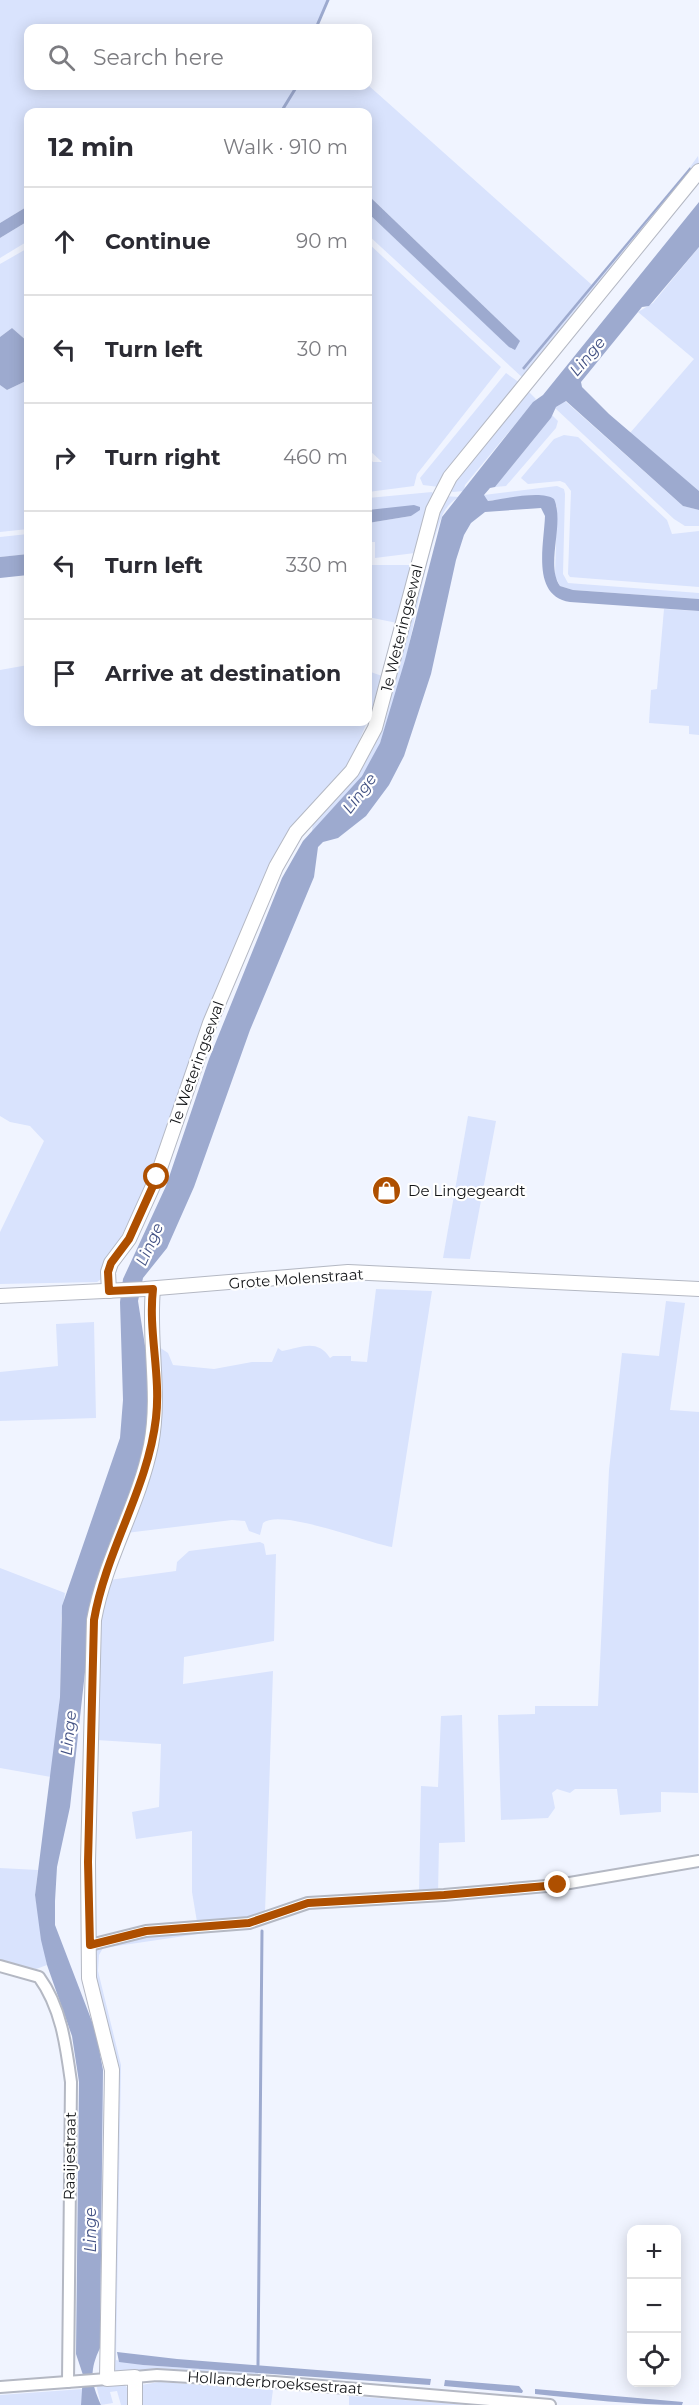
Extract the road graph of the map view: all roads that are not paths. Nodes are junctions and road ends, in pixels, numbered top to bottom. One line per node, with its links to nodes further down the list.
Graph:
1 (699, 171): 4 (street, 1e Weteringsewal)
2 (149, 1289): 3 (street, Grote Molenstraat); 4 (street, Grote Molenstraat); 7 (street)
3 (699, 1290)
4 (114, 1291): 5 (street, Grote Molenstraat)
5 (0, 1296)
6 (699, 1861): 7 (street)
7 (90, 1945): 10 (street)
8 (0, 1966): 11 (street, Raaijestraat)
9 (135, 2377): 10 (street, Hollanderbroeksestraat); 13 (street); 14 (street, Hollanderbroeksestraat)
10 (101, 2380): 11 (street, Hollanderbroeksestraat)
11 (69, 2382): 12 (street, Hollanderbroeksestraat)
12 (0, 2386)
13 (135, 2405)
14 (550, 2405)

